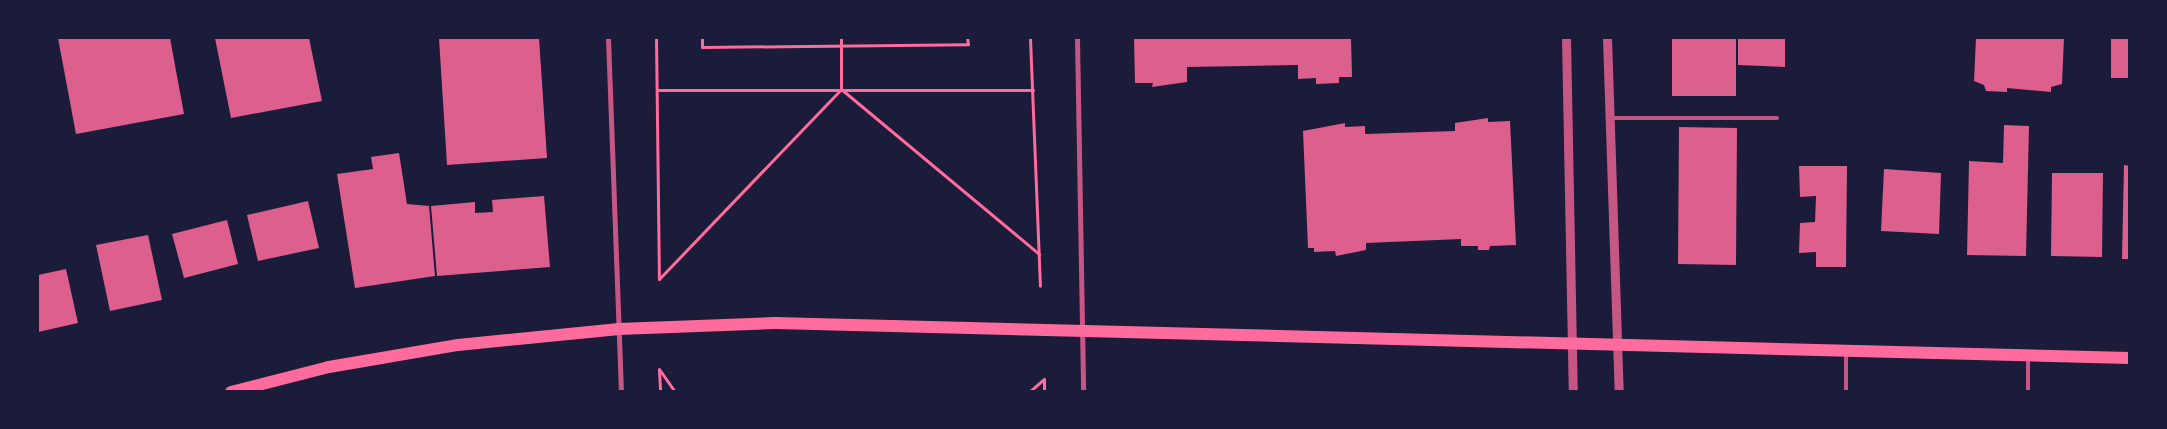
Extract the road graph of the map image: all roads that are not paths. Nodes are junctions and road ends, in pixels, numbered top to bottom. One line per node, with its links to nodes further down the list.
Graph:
1 (608, 38): 7 (street)
2 (1077, 38): 8 (street)
3 (1566, 38): 9 (street)
4 (1606, 38): 5 (street)
5 (1609, 118): 6 (lane); 10 (street)
6 (1777, 118)
7 (619, 329): 8 (main road); 14 (main road); 15 (street)
8 (1082, 331): 9 (main road); 16 (street)
9 (1572, 342): 10 (main road); 17 (street)
10 (1618, 343): 11 (main road); 18 (street)
11 (1846, 349): 12 (main road); 19 (lane)
12 (2028, 355): 13 (main road); 20 (lane)
13 (2130, 358)
14 (231, 392)
15 (621, 392)
16 (1083, 392)
17 (1573, 392)
18 (1619, 392)
19 (1846, 392)
20 (2028, 392)

